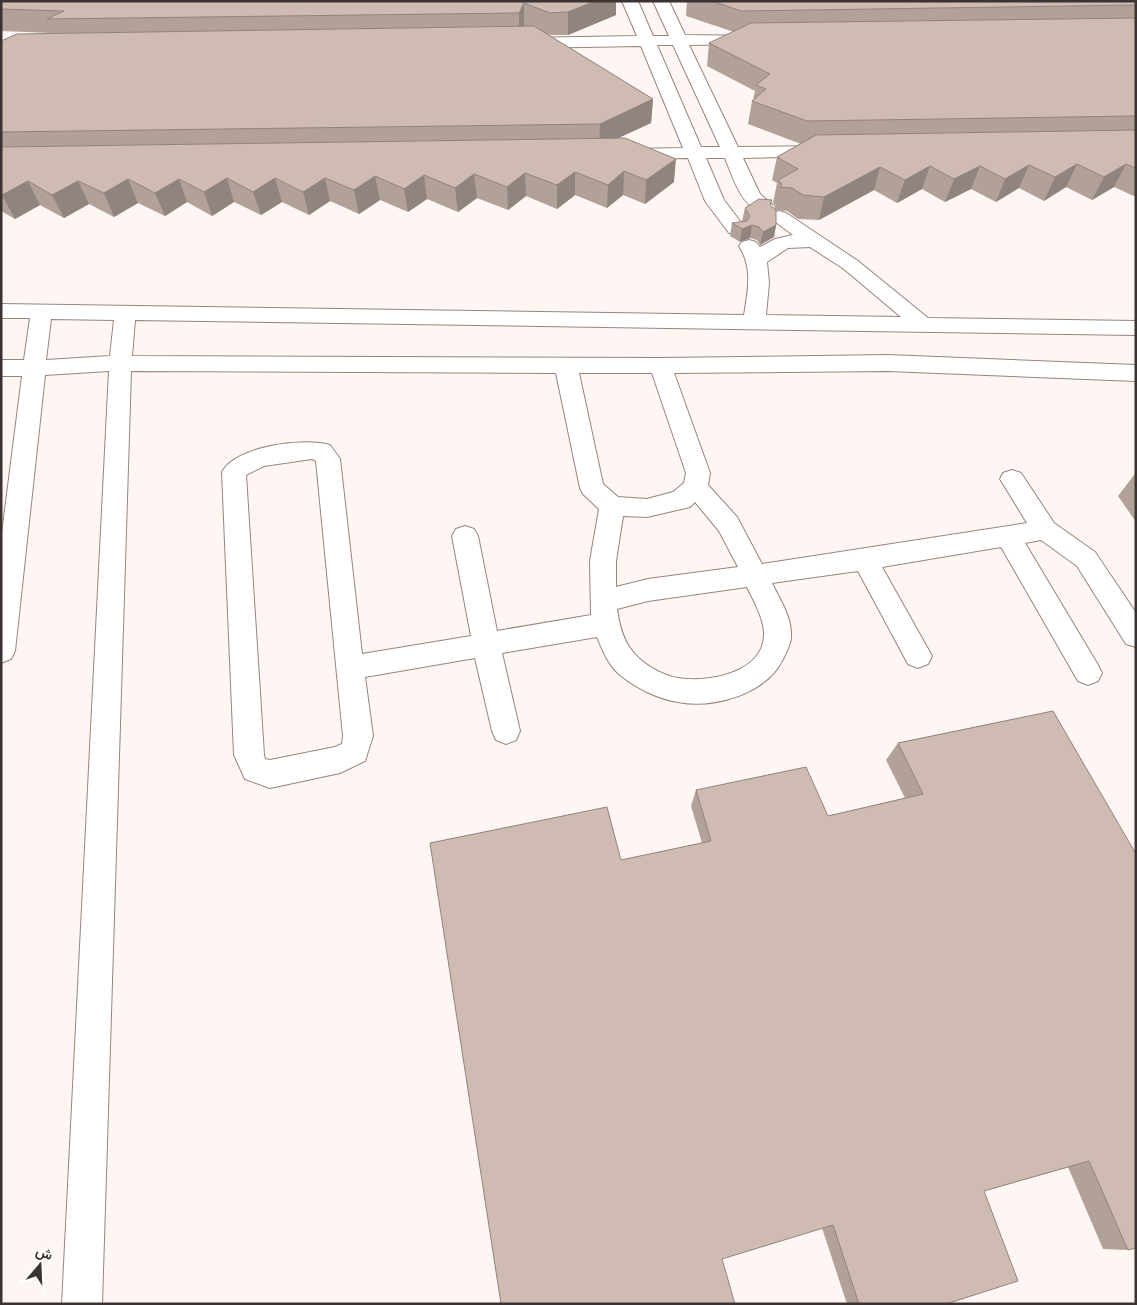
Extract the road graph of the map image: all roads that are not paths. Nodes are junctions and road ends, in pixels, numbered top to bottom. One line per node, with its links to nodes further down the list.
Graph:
1 (630, 1): 5 (street)
2 (661, 1): 4 (street)
3 (768, 39): 4 (street)
4 (679, 40): 5 (street); 8 (street)
5 (647, 41): 6 (street); 9 (street)
6 (508, 43)
7 (839, 150): 8 (street)
8 (730, 152): 9 (street); 12 (street)
9 (694, 153): 10 (street); 11 (street)
10 (605, 154)
11 (715, 200): 12 (street); 13 (street)
12 (766, 207): 14 (street)
13 (736, 229)
14 (814, 241): 18 (street); 19 (street)
15 (1, 311): 16 (street)
16 (41, 312): 17 (street); 25 (street)
17 (126, 313): 18 (street); 21 (street)
18 (754, 322): 19 (street)
19 (922, 324): 20 (street)
20 (1136, 328)
21 (120, 363): 22 (street); 25 (street); 43 (street)
22 (566, 366): 23 (street); 29 (street)
23 (660, 366): 26 (street); 28 (street)
24 (1, 368): 25 (street)
25 (34, 368): 38 (street)
26 (1136, 372)
27 (1012, 479): 30 (street)
28 (696, 487): 29 (street); 34 (street)
29 (612, 506): 35 (street)
30 (1046, 530): 32 (street); 36 (street)
31 (466, 536): 37 (street)
32 (1008, 537): 33 (street); 41 (street)
33 (865, 560): 34 (street); 39 (street)
34 (755, 576): 35 (street); 35 (street)
35 (605, 612): 37 (street)
36 (1136, 636)
37 (486, 645): 40 (street); 42 (street)
38 (1, 651)
39 (918, 656)
40 (350, 668): 40 (street)
41 (1088, 673)
42 (506, 731)
43 (82, 1304)

